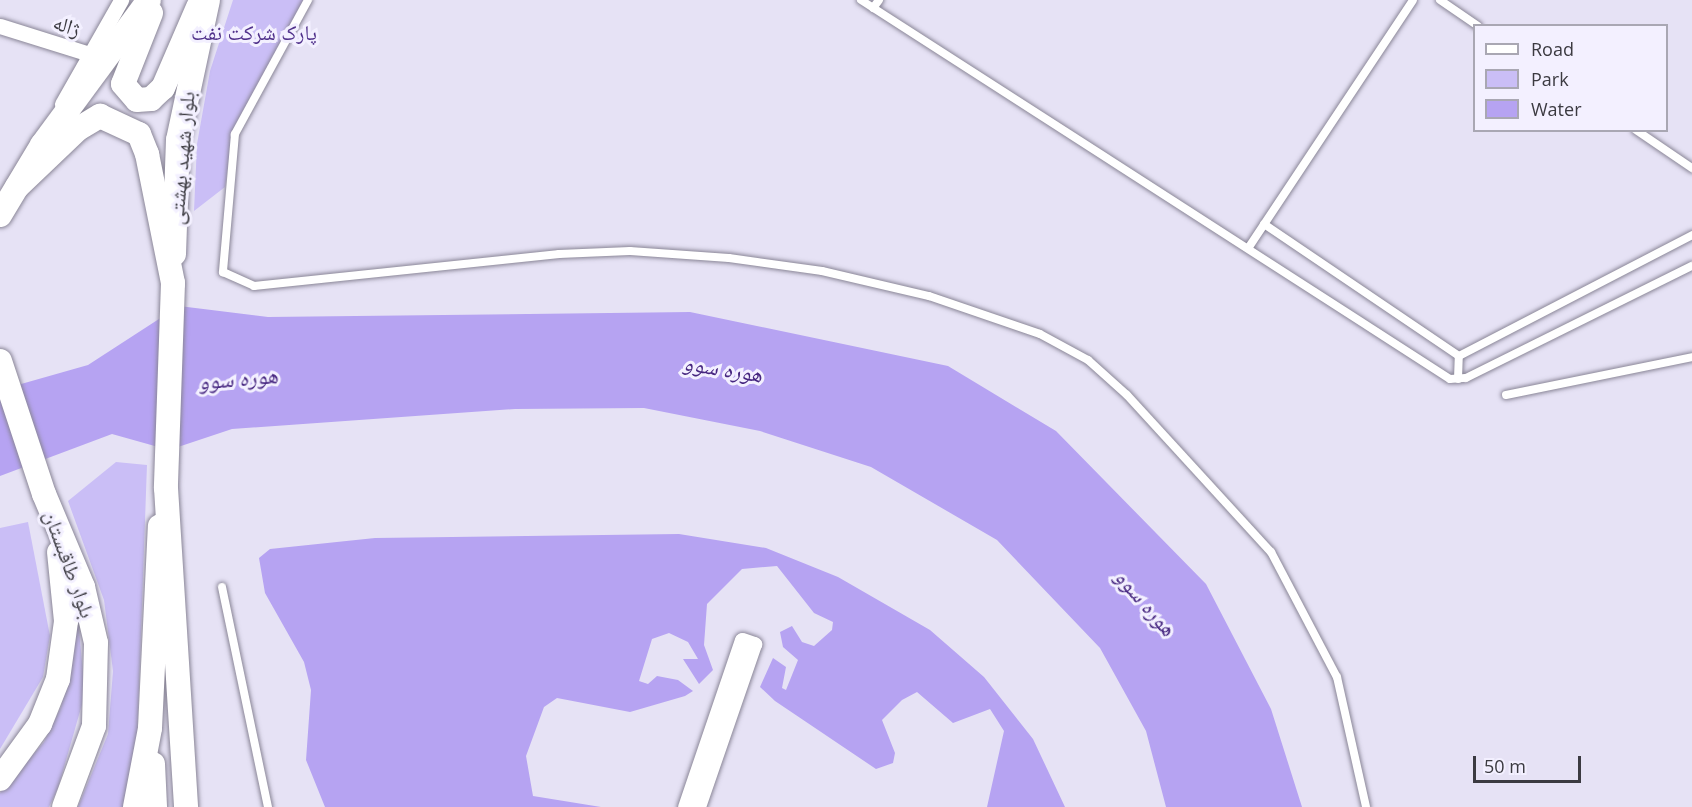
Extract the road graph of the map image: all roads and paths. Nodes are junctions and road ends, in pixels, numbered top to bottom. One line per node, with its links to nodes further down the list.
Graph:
1 (120, 0): 14 (street)
2 (148, 0): 16 (main road)
3 (157, 0): 4 (main road)
4 (203, 0)
5 (208, 0): 24 (main road, بلوار شهید بهشتی)
6 (308, 0): 42 (lane)
7 (861, 0): 11 (lane)
8 (879, 0): 11 (lane)
9 (1413, 0): 20 (lane)
10 (1440, 0): 12 (lane)
11 (873, 8): 22 (lane)
12 (1475, 24)
13 (0, 26): 14 (street, ژاله)
14 (86, 53): 16 (street)
15 (1639, 132): 17 (lane)
16 (42, 145): 18 (main road)
17 (1692, 168)
18 (17, 187): 19 (main road); 24 (main road)
19 (0, 215)
20 (1264, 224): 22 (lane); 25 (lane)
21 (1692, 235): 25 (lane)
22 (1249, 247): 28 (lane)
23 (1692, 266): 28 (lane)
24 (173, 283): 30 (main road)
25 (1459, 356): 28 (lane)
26 (1692, 357): 29 (lane)
27 (0, 361): 31 (main road, بلوار طاقبستان)
28 (1458, 379)
29 (1506, 395)
30 (166, 488): 33 (main road); 38 (main road)
31 (57, 529): 34 (main road); 35 (main road, بلوار طاقبستان)
32 (222, 587): 39 (lane)
33 (150, 728): 36 (main road); 37 (main road)
34 (0, 778)
35 (64, 807)
36 (135, 807)
37 (155, 807)
38 (186, 807)
39 (268, 807)
40 (685, 807): 41 (street)
41 (698, 807)
42 (1366, 807)

